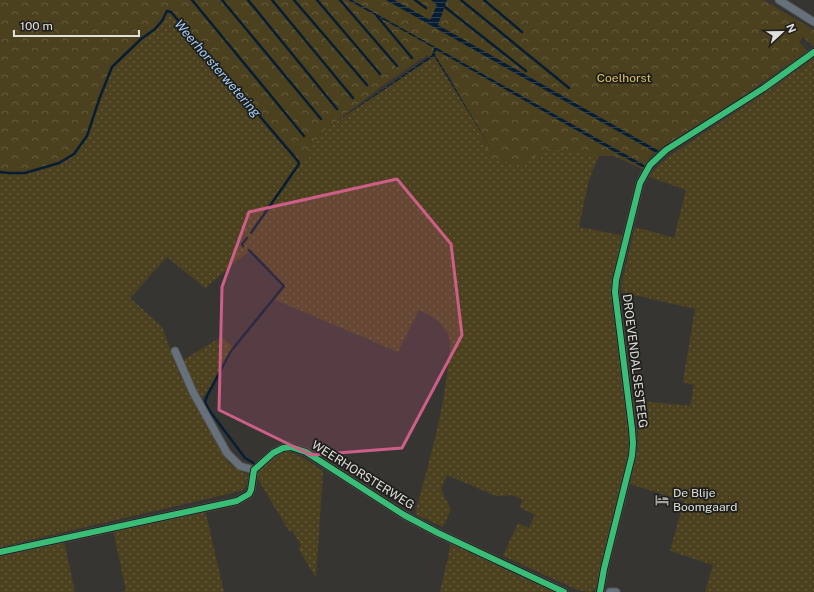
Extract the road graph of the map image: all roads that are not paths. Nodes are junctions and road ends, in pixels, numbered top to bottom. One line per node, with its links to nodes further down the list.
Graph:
1 (778, 0): 2 (street)
2 (814, 22)
3 (814, 52): 8 (street, DROEVENDALSESTEEG)
4 (175, 351): 5 (street)
5 (254, 470): 6 (street); 7 (street, WEERHORSTERWEG)
6 (0, 552)
7 (564, 592)
8 (600, 592)
9 (610, 592): 10 (street)
10 (616, 592)

